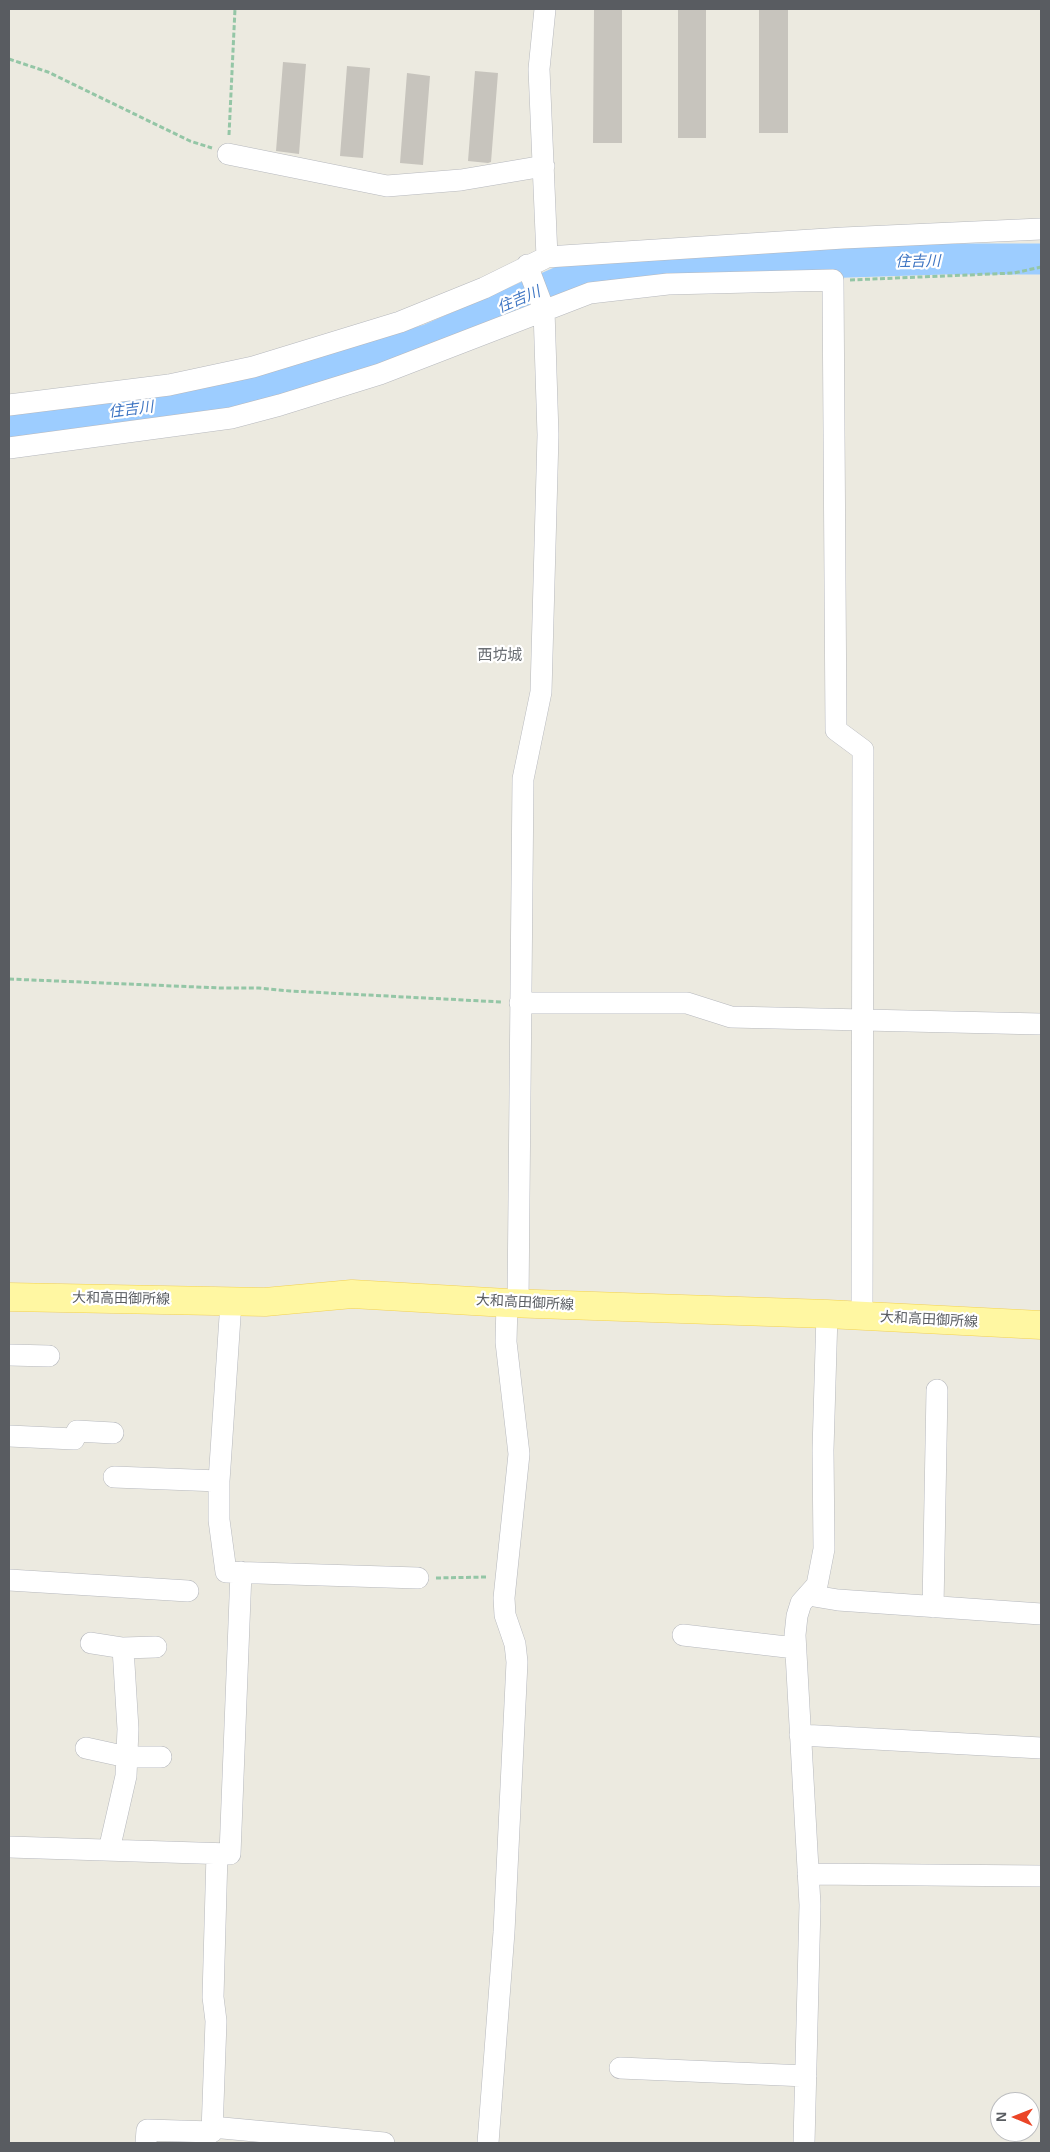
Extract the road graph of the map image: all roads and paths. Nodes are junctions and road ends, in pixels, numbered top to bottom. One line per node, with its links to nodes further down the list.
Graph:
1 (235, 9): 6 (path)
2 (539, 9): 4 (street)
3 (545, 9): 4 (street)
4 (541, 40): 7 (street)
5 (9, 59): 6 (path)
6 (228, 154): 7 (street)
7 (544, 166): 9 (street)
8 (1041, 229): 9 (street)
9 (537, 261): 12 (street); 13 (street)
10 (1041, 267): 11 (path)
11 (833, 280): 12 (street); 17 (street)
12 (544, 310): 14 (street); 16 (street)
13 (9, 405)
14 (9, 448)
15 (9, 979): 16 (path)
16 (520, 1003): 17 (street); 21 (street)
17 (863, 1018): 18 (street); 23 (street)
18 (1041, 1024)
19 (9, 1297): 20 (main road, 大和高田御所線)
20 (231, 1302): 21 (main road, 大和高田御所線); 31 (street)
21 (512, 1303): 22 (main road, 大和高田御所線); 33 (street)
22 (827, 1314): 23 (main road, 大和高田御所線); 37 (street)
23 (862, 1316): 24 (main road, 大和高田御所線)
24 (1041, 1325)
25 (9, 1355): 26 (street)
26 (49, 1356)
27 (937, 1390): 38 (street)
28 (113, 1433): 29 (street)
29 (9, 1436)
30 (114, 1477): 31 (street)
31 (219, 1481): 32 (street)
32 (241, 1572): 34 (street); 52 (street)
33 (506, 1577): 34 (path); 60 (street)
34 (418, 1578)
35 (9, 1580): 36 (street)
36 (188, 1591)
37 (808, 1595): 38 (street); 44 (street)
38 (933, 1607): 39 (street)
39 (1041, 1614)
40 (683, 1635): 44 (street)
41 (91, 1643): 43 (street)
42 (156, 1647): 43 (street)
43 (123, 1648): 48 (street)
44 (795, 1648): 45 (street)
45 (800, 1736): 47 (street); 53 (street)
46 (86, 1748): 48 (street)
47 (1041, 1748)
48 (127, 1757): 49 (street); 51 (street)
49 (161, 1757)
50 (9, 1847): 51 (street)
51 (109, 1850): 52 (street)
52 (217, 1854): 57 (street)
53 (808, 1874): 54 (street); 56 (street)
54 (1041, 1876)
55 (620, 2068): 56 (street)
56 (806, 2076): 61 (street)
57 (212, 2127): 58 (street); 59 (street)
58 (146, 2143)
59 (384, 2143)
60 (488, 2143)
61 (804, 2143)

